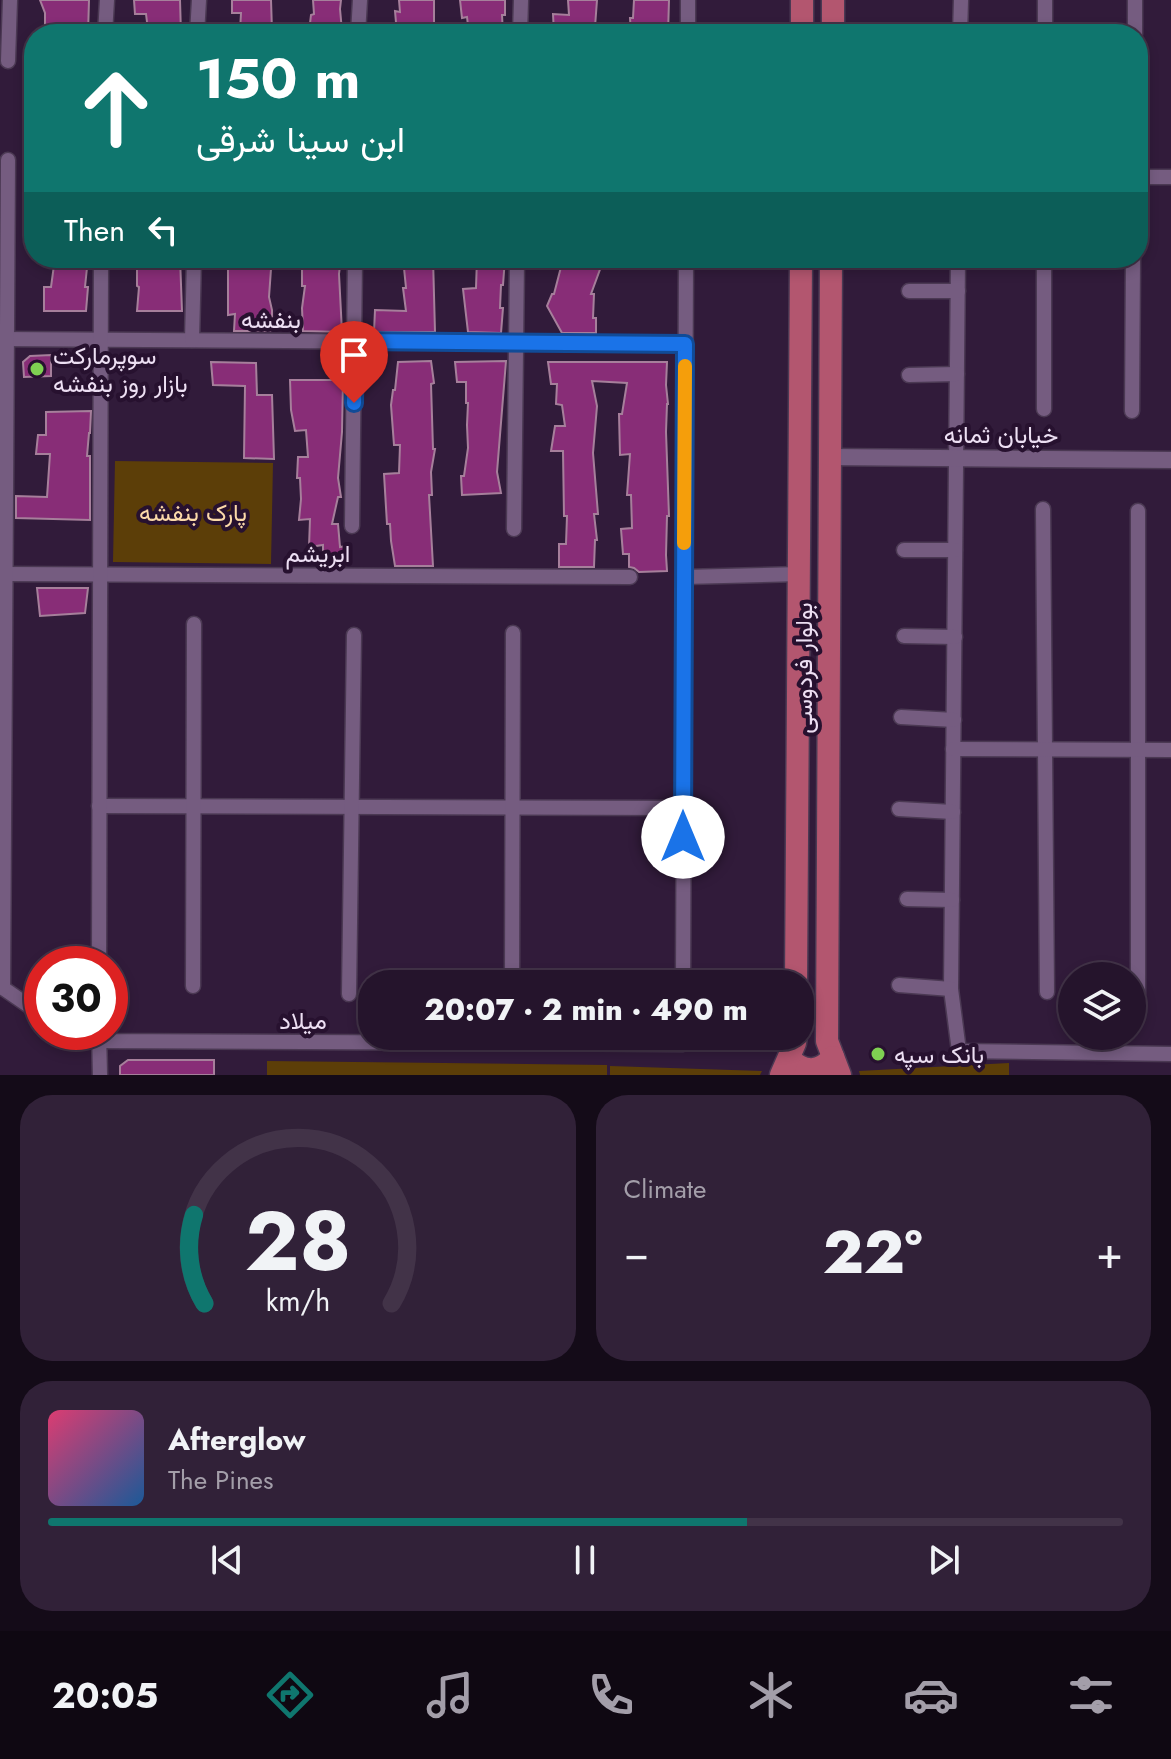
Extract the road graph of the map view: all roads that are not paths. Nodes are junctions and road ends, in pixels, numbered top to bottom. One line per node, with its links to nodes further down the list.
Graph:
1 (10, 0): 22 (street)
2 (107, 0): 12 (street)
3 (199, 0): 13 (street)
4 (360, 0): 14 (street)
5 (521, 0): 15 (street)
6 (688, 0): 16 (street)
7 (802, 0): 17 (main road)
8 (833, 0): 18 (main road)
9 (961, 0): 19 (street)
10 (1045, 0): 20 (street)
11 (1135, 0): 21 (street)
12 (106, 24)
13 (198, 24)
14 (359, 24)
15 (520, 24)
16 (688, 24)
17 (802, 24)
18 (833, 24)
19 (960, 24)
20 (1045, 24)
21 (1135, 24)
22 (8, 61)
23 (8, 160): 38 (street)
24 (1148, 177): 25 (street)
25 (1171, 177)
26 (101, 268): 39 (street)
27 (194, 268): 40 (street)
28 (355, 268): 41 (street)
29 (517, 268): 42 (street)
30 (686, 268): 43 (street)
31 (801, 268): 59 (main road, بولوار فردوسی)
32 (831, 268): 48 (main road, بولوار فردوسی)
33 (958, 268): 37 (street)
34 (1044, 268): 46 (street)
35 (1133, 268): 47 (street)
36 (909, 291): 37 (street)
37 (958, 291): 44 (street)
38 (3, 339): 39 (street, بنفشه); 57 (street)
39 (101, 340): 40 (street, بنفشه); 58 (street)
40 (192, 340): 41 (street, بنفشه)
41 (355, 341): 42 (street, بنفشه); 53 (street)
42 (516, 342): 43 (street, بنفشه); 54 (street)
43 (685, 344): 61 (street)
44 (957, 374): 45 (street); 49 (street)
45 (909, 375)
46 (1044, 409)
47 (1132, 411)
48 (830, 457): 49 (street, خیابان ثمانه); 98 (main road, بولوار فردوسی)
49 (956, 458): 50 (street, خیابان ثمانه); 56 (street)
50 (1171, 460)
51 (1043, 509): 70 (street)
52 (1138, 511): 71 (street)
53 (352, 526)
54 (514, 529)
55 (904, 550): 56 (street)
56 (955, 550): 66 (street)
57 (5, 574): 58 (street, ابریشم); 89 (street)
58 (100, 574): 60 (street, ابریشم); 73 (street)
59 (800, 574): 61 (street); 86 (main road, بولوار فردوسی)
60 (630, 577)
61 (684, 577): 77 (street)
62 (194, 624): 74 (street)
63 (513, 633): 76 (street)
64 (354, 635): 75 (street)
65 (904, 636): 66 (street)
66 (955, 637): 68 (street)
67 (901, 717): 68 (street)
68 (954, 720): 69 (street)
69 (953, 749): 70 (street); 79 (street)
70 (1045, 750): 71 (street); 91 (street)
71 (1138, 750): 72 (street); 83 (street)
72 (1171, 750)
73 (99, 806): 74 (street); 82 (street)
74 (193, 806): 75 (street); 88 (street)
75 (351, 807): 76 (street); 92 (street)
76 (513, 807): 77 (street); 84 (street)
77 (683, 808): 85 (street)
78 (899, 809): 79 (street)
79 (953, 812): 81 (street)
80 (907, 899): 81 (street)
81 (952, 900): 90 (street)
82 (99, 946)
83 (1138, 962)
84 (512, 970)
85 (683, 970)
86 (796, 970)
87 (899, 985): 90 (street)
88 (193, 986)
89 (1, 987): 93 (street)
90 (951, 989): 97 (street)
91 (1047, 992)
92 (349, 994)
93 (24, 1003)
94 (128, 1036): 95 (street, میلاد)
95 (358, 1038)
96 (99, 1050): 100 (street)
97 (1171, 1054)
98 (837, 1066): 99 (main road)
99 (785, 1067)
100 (100, 1075)

